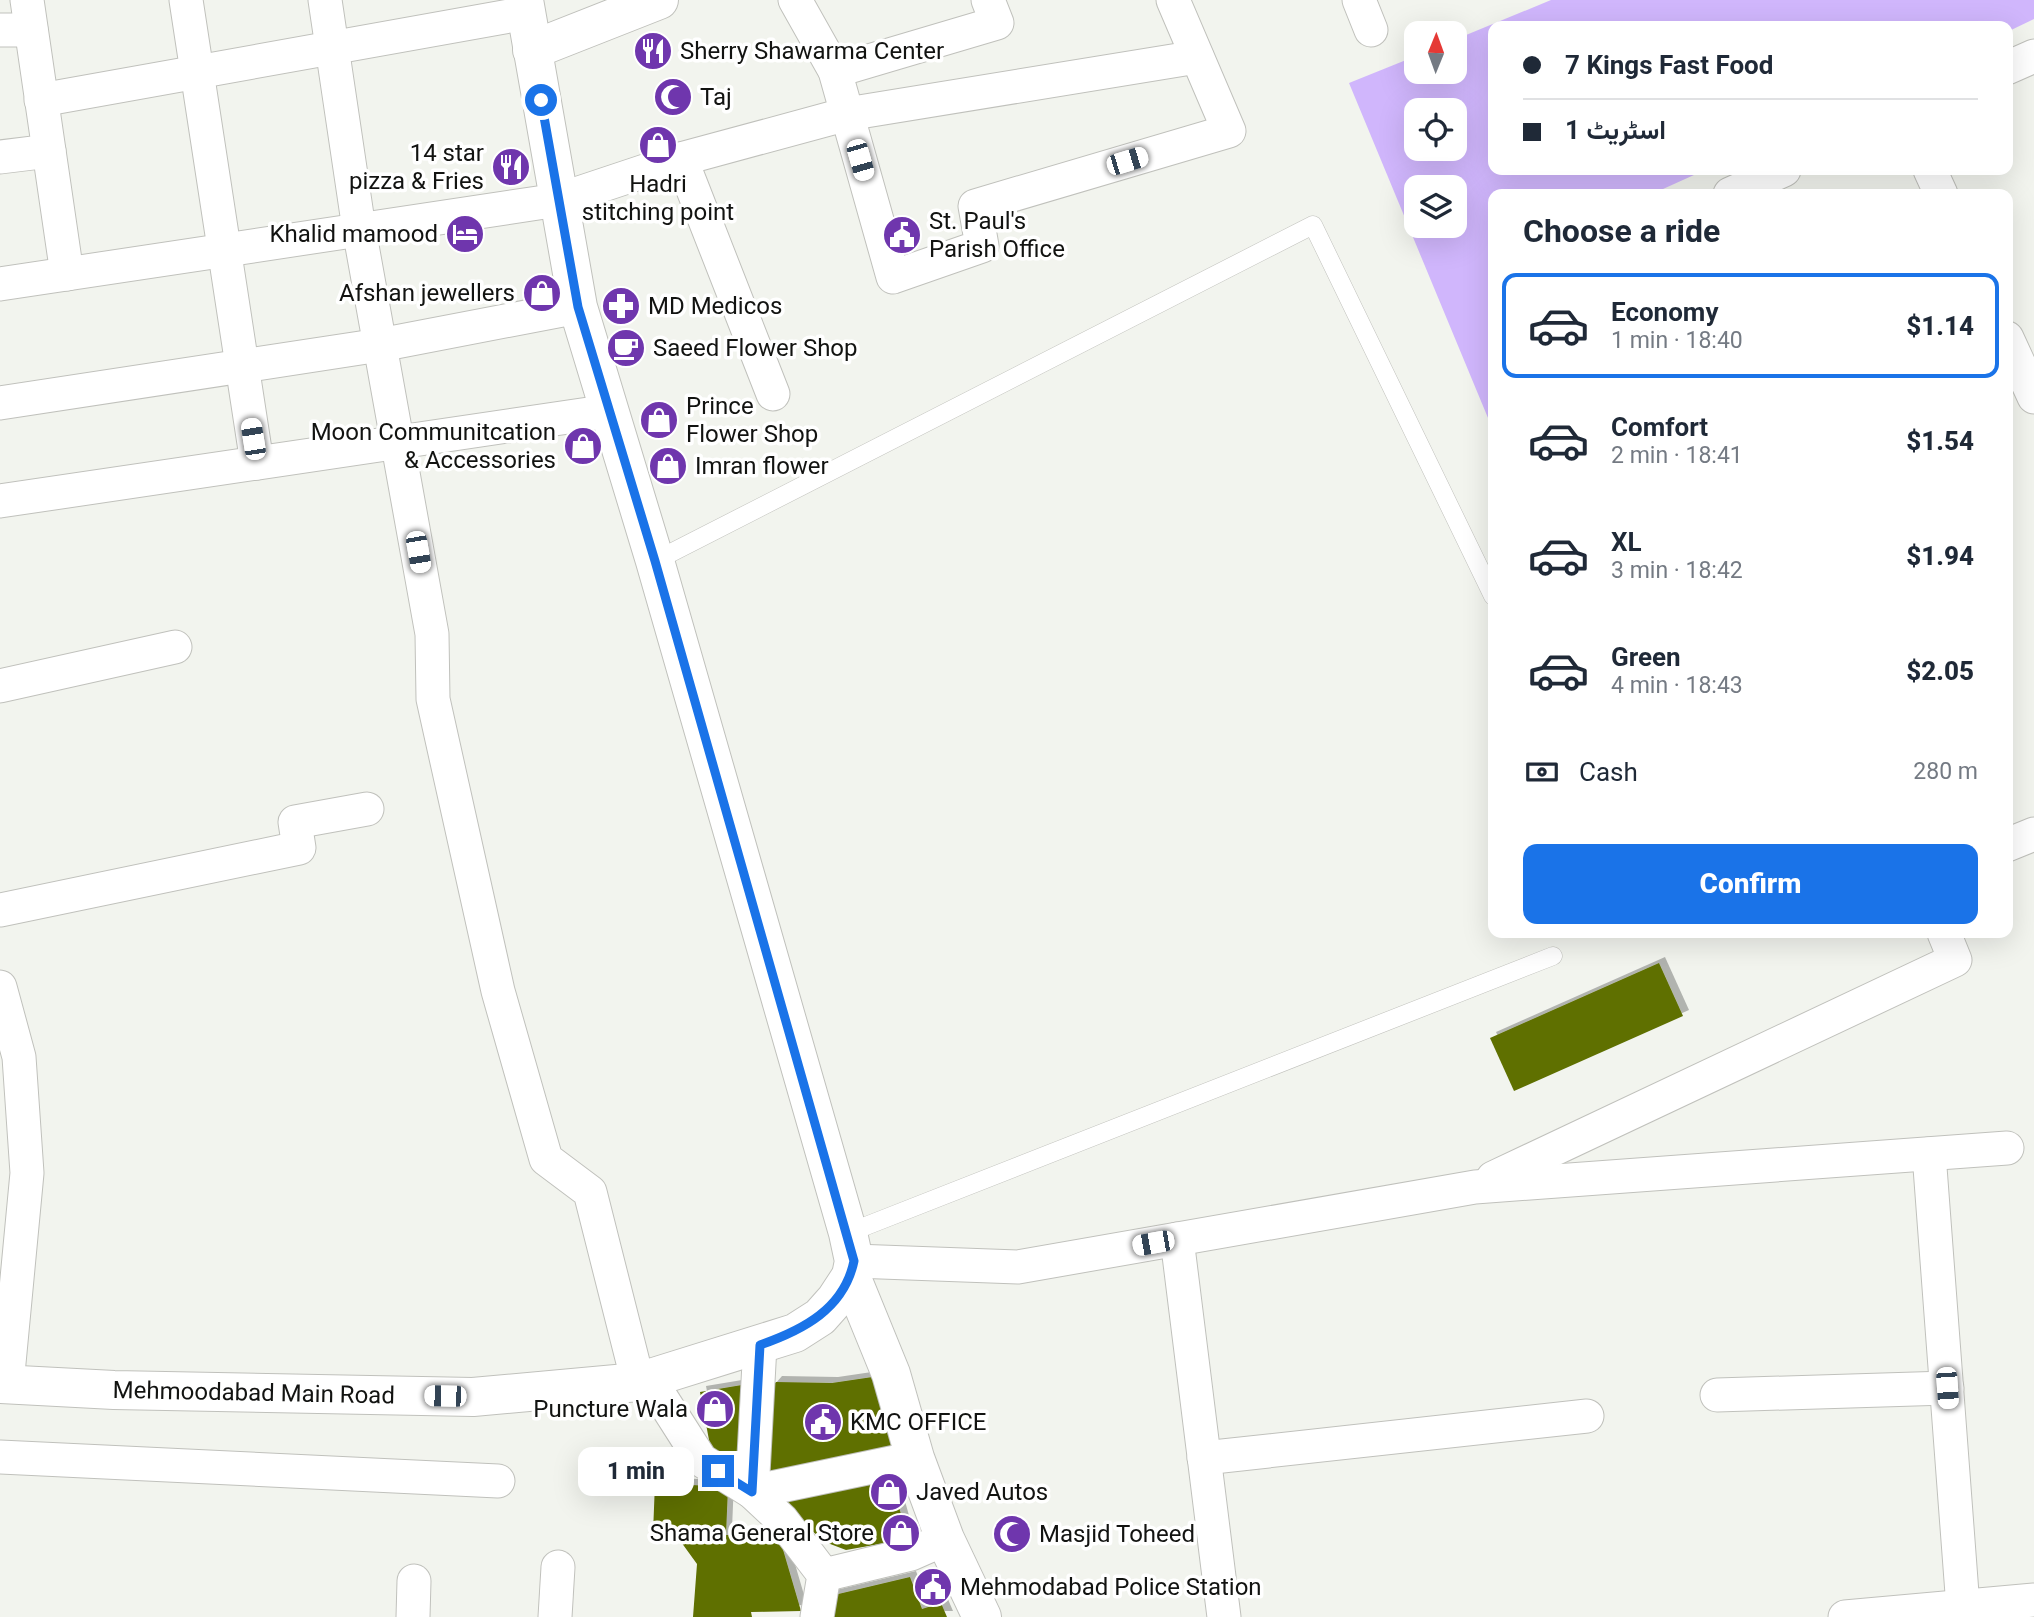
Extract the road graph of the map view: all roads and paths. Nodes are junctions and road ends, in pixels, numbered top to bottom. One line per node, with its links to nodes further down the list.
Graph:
1 (186, 0): 14 (street)
2 (325, 0): 9 (street)
3 (659, 0): 8 (main road)
4 (795, 0): 13 (street)
5 (988, 0): 13 (street)
6 (1173, 0): 11 (street)
7 (19, 20): 15 (street)
8 (527, 21): 9 (street); 22 (main road)
9 (332, 48): 14 (street); 23 (street)
10 (2034, 56): 12 (street)
11 (1197, 57): 16 (street); 16 (street)
12 (2013, 65)
13 (835, 71): 16 (street)
14 (197, 72): 15 (street); 24 (street)
15 (41, 100): 17 (street)
16 (847, 114): 19 (street)
17 (49, 151): 18 (street); 25 (street)
18 (0, 157)
19 (681, 159): 22 (street); 31 (street)
20 (1773, 175): 21 (street)
21 (1741, 189)
22 (558, 200): 23 (street); 27 (main road)
23 (359, 229): 24 (street); 28 (street)
24 (223, 250): 25 (street); 30 (street)
25 (67, 274): 26 (street)
26 (0, 284)
27 (578, 307): 28 (street); 34 (main road)
28 (380, 345): 30 (street); 35 (street)
29 (2013, 351): 32 (street)
30 (242, 366): 33 (street); 36 (street)
31 (773, 394)
32 (2034, 397)
33 (0, 403)
34 (610, 411): 35 (street); 38 (main road)
35 (398, 442): 36 (street); 55 (street)
36 (257, 463): 37 (street)
37 (0, 501)
38 (655, 561): 39 (lane); 53 (main road)
39 (1488, 586)
40 (175, 646): 41 (street)
41 (0, 687)
42 (367, 809): 45 (street)
43 (2034, 834): 44 (street)
44 (2013, 843)
45 (0, 909)
46 (1946, 938): 51 (street)
47 (1553, 956): 53 (lane)
48 (0, 987): 56 (street)
49 (2007, 1148): 50 (street)
50 (1929, 1154): 51 (street); 57 (street)
51 (1475, 1187): 52 (street)
52 (1177, 1239): 53 (street); 62 (street)
53 (851, 1256): 54 (main road, Mehmoodabad Main Road); 61 (main road)
54 (760, 1345): 55 (main road, Mehmoodabad Main Road); 64 (street)
55 (644, 1381): 56 (main road, Mehmoodabad Main Road); 64 (street)
56 (4, 1384)
57 (1947, 1388): 58 (street); 70 (street)
58 (1717, 1395)
59 (1587, 1416): 62 (street)
60 (0, 1457): 63 (street)
61 (915, 1458): 64 (street); 65 (main road)
62 (1204, 1458): 75 (street)
63 (498, 1481)
64 (752, 1492): 67 (street)
65 (946, 1539): 67 (street); 74 (main road)
66 (558, 1567): 72 (street)
67 (824, 1575): 73 (street)
68 (414, 1581): 71 (street)
69 (2034, 1600): 70 (street)
70 (1963, 1607): 76 (street)
71 (413, 1617)
72 (555, 1617)
73 (817, 1617)
74 (982, 1617)
75 (1224, 1617)
76 (1845, 1617)

